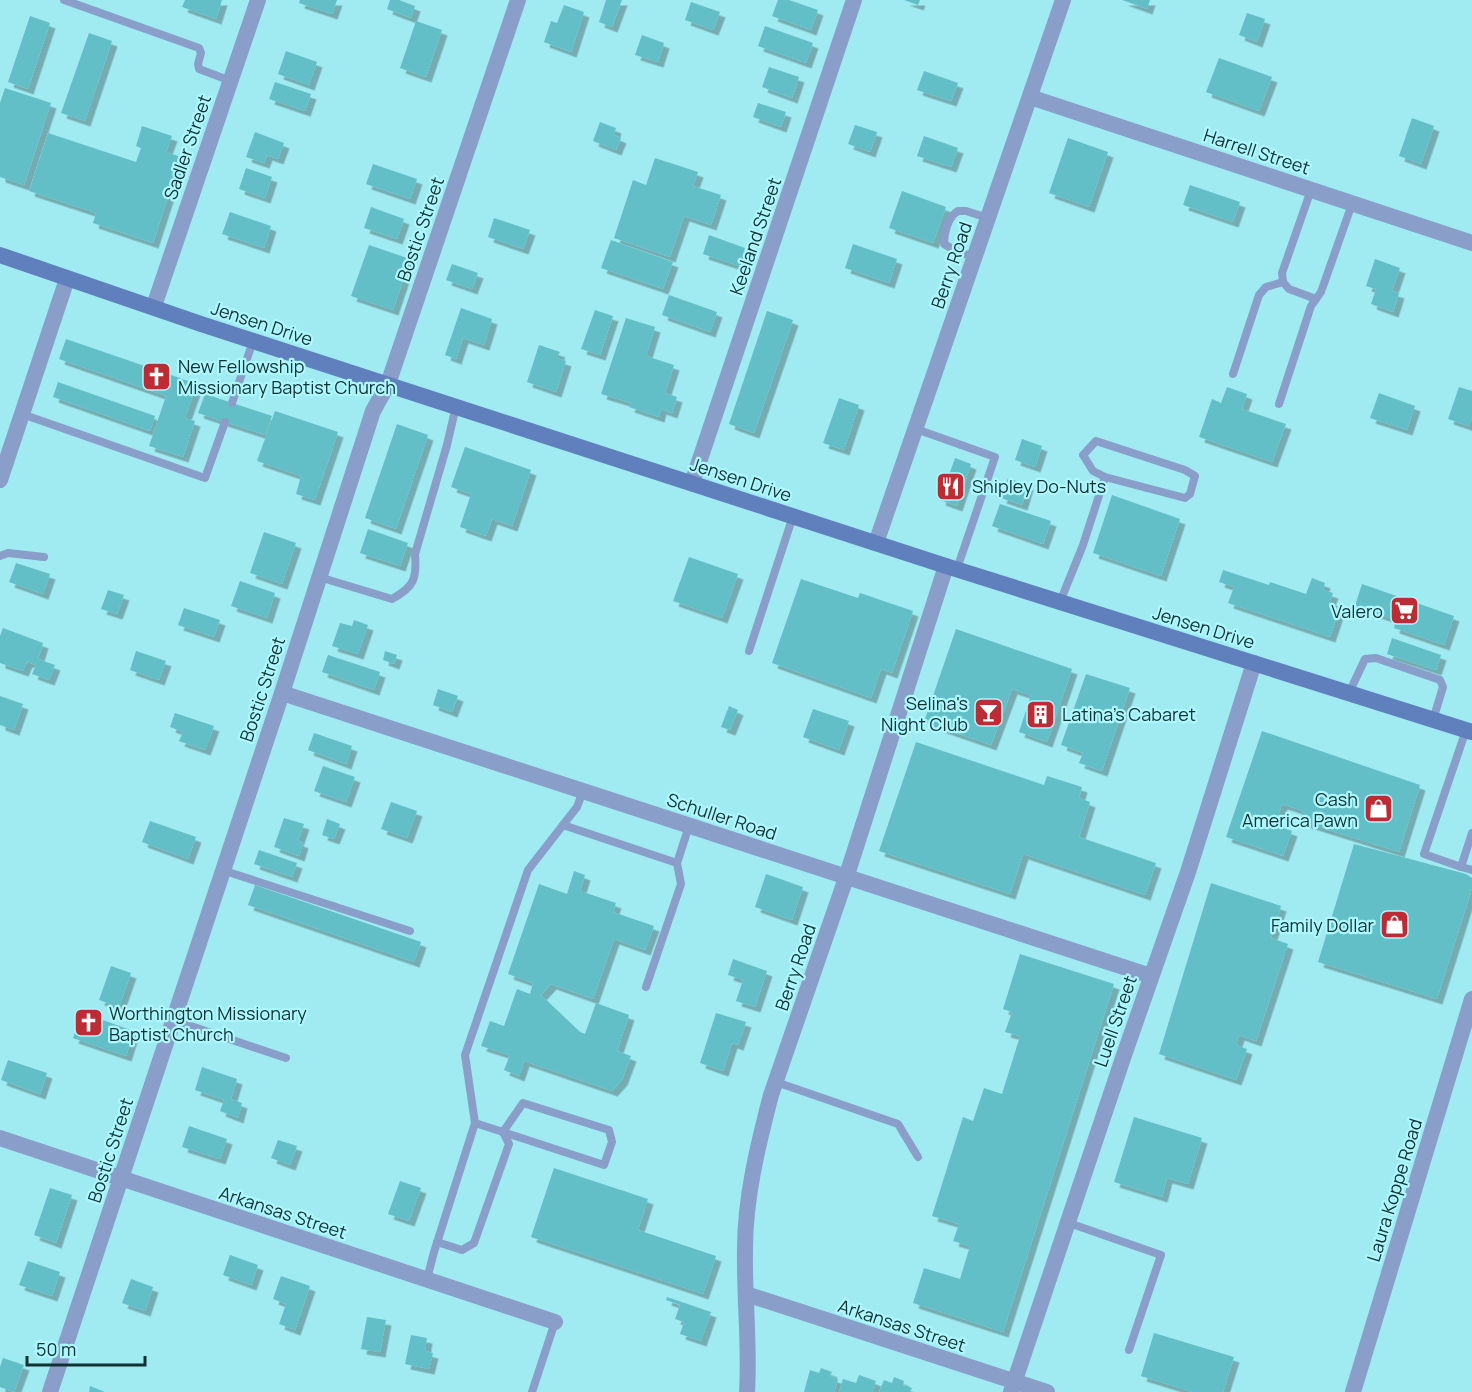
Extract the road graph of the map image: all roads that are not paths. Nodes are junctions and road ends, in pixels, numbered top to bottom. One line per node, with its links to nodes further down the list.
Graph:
1 (64, 0): 6 (lane)
2 (258, 0): 6 (street, Sadler Street)
3 (518, 0): 20 (street, Bostic Street)
4 (854, 0): 29 (street, Keeland Street)
5 (1063, 0): 7 (street, Berry Road)
6 (231, 81): 17 (street, Sadler Street)
7 (1030, 97): 8 (street, Harrell Street); 10 (street, Berry Road)
8 (1311, 190): 9 (street, Harrell Street); 15 (lane)
9 (1352, 204): 11 (street, Harrell Street); 16 (lane)
10 (988, 218): 13 (street, Berry Road); 13 (lane)
11 (1472, 243)
12 (0, 255): 14 (main road, Jensen Drive)
13 (975, 257): 26 (street, Berry Road)
14 (67, 279): 17 (main road, Jensen Drive); 24 (street)
15 (1283, 282): 16 (lane); 19 (lane)
16 (1316, 299): 22 (lane)
17 (154, 306): 18 (main road, Jensen Drive)
18 (253, 341): 20 (main road, Jensen Drive); 21 (lane)
19 (1233, 374)
20 (388, 384): 23 (main road, Jensen Drive); 35 (street, Bostic Street)
21 (232, 402)
22 (1279, 404)
23 (456, 406): 29 (main road, Jensen Drive); 35 (lane)
24 (22, 414): 25 (lane); 28 (street)
25 (225, 422)
26 (916, 429): 31 (street, Berry Road); 34 (lane)
27 (1105, 477): 27 (lane); 36 (lane)
28 (0, 480)
29 (692, 483): 30 (main road, Jensen Drive)
30 (793, 516): 31 (main road, Jensen Drive); 37 (lane)
31 (876, 543): 34 (main road, Jensen Drive)
32 (0, 556): 33 (lane)
33 (44, 557)
34 (951, 568): 36 (main road, Jensen Drive); 51 (street, Berry Road)
35 (319, 577): 39 (street, Bostic Street)
36 (1060, 602): 38 (main road, Jensen Drive)
37 (749, 651)
38 (1254, 663): 40 (main road, Jensen Drive); 53 (street, Luell Street)
39 (282, 693): 43 (street, Schuller Road); 49 (street, Bostic Street)
40 (1349, 693): 41 (main road, Jensen Drive); 41 (lane)
41 (1433, 720): 42 (main road, Jensen Drive)
42 (1469, 731): 48 (lane)
43 (583, 791): 44 (lane); 45 (street, Schuller Road)
44 (564, 825): 47 (lane); 59 (lane)
45 (690, 826): 47 (lane); 51 (street, Schuller Road)
46 (1472, 833): 48 (lane)
47 (677, 863): 54 (lane)
48 (1461, 867): 50 (lane)
49 (222, 870): 52 (lane); 56 (street, Bostic Street)
50 (1472, 870)
51 (846, 878): 53 (street, Schuller Road); 58 (street, Berry Road)
52 (410, 931)
53 (1151, 976): 64 (street, Luell Street)
54 (646, 987)
55 (1472, 999): 75 (street, Laura Koppe Road)
56 (173, 1020): 57 (lane); 63 (street, Bostic Street)
57 (286, 1058)
58 (776, 1082): 62 (lane); 67 (street, Berry Road)
59 (476, 1123): 60 (lane); 65 (lane)
60 (503, 1132): 60 (lane); 65 (lane)
61 (0, 1138): 63 (street, Arkansas Street)
62 (918, 1157)
63 (121, 1179): 66 (street, Arkansas Street); 71 (street, Bostic Street)
64 (1069, 1223): 69 (lane); 70 (street, Luell Street)
65 (437, 1242): 66 (lane)
66 (427, 1280): 68 (street, Arkansas Street)
67 (746, 1294): 70 (street, Arkansas Street); 73 (street, Berry Road)
68 (555, 1322): 72 (lane)
69 (1129, 1350)
70 (1013, 1387): 74 (street, Arkansas Street)
71 (50, 1392)
72 (532, 1392)
73 (747, 1392)
74 (1047, 1392)
75 (1353, 1392)

